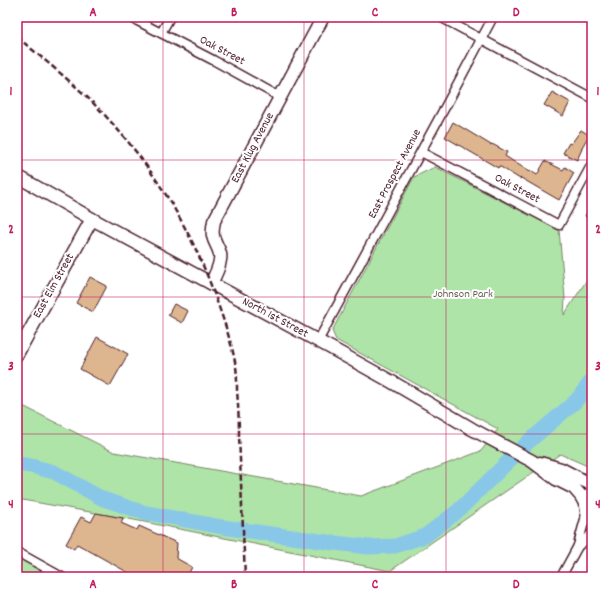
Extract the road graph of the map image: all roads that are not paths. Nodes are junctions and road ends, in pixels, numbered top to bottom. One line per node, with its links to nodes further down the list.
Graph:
1 (130, 17): 6 (street, Oak Street)
2 (170, 17): 6 (street)
3 (323, 17): 8 (main road, East Klug Avenue)
4 (440, 17): 7 (street)
5 (493, 17): 7 (street, East Prospect Avenue)
6 (161, 33): 8 (street, Oak Street)
7 (481, 39): 9 (street); 10 (street, East Prospect Avenue)
8 (280, 96): 14 (main road, East Klug Avenue)
9 (592, 98)
10 (421, 152): 11 (street, Oak Street); 15 (street, East Prospect Avenue)
11 (592, 164)
12 (17, 176): 13 (main road, North 1st Street)
13 (92, 219): 14 (main road, North 1st Street); 16 (main road, East Elm Street)
14 (210, 283): 15 (main road, North 1st Street)
15 (318, 341): 17 (main road, North 1st Street)
16 (17, 354)
17 (532, 461): 18 (main road, North 1st Street); 20 (main road, North 1st Street)
18 (592, 484)
19 (592, 492): 20 (main road)
20 (588, 512): 22 (street)
21 (592, 533): 22 (street)
22 (578, 546): 25 (street)
23 (17, 552): 24 (street)
24 (62, 577)
25 (561, 577)

